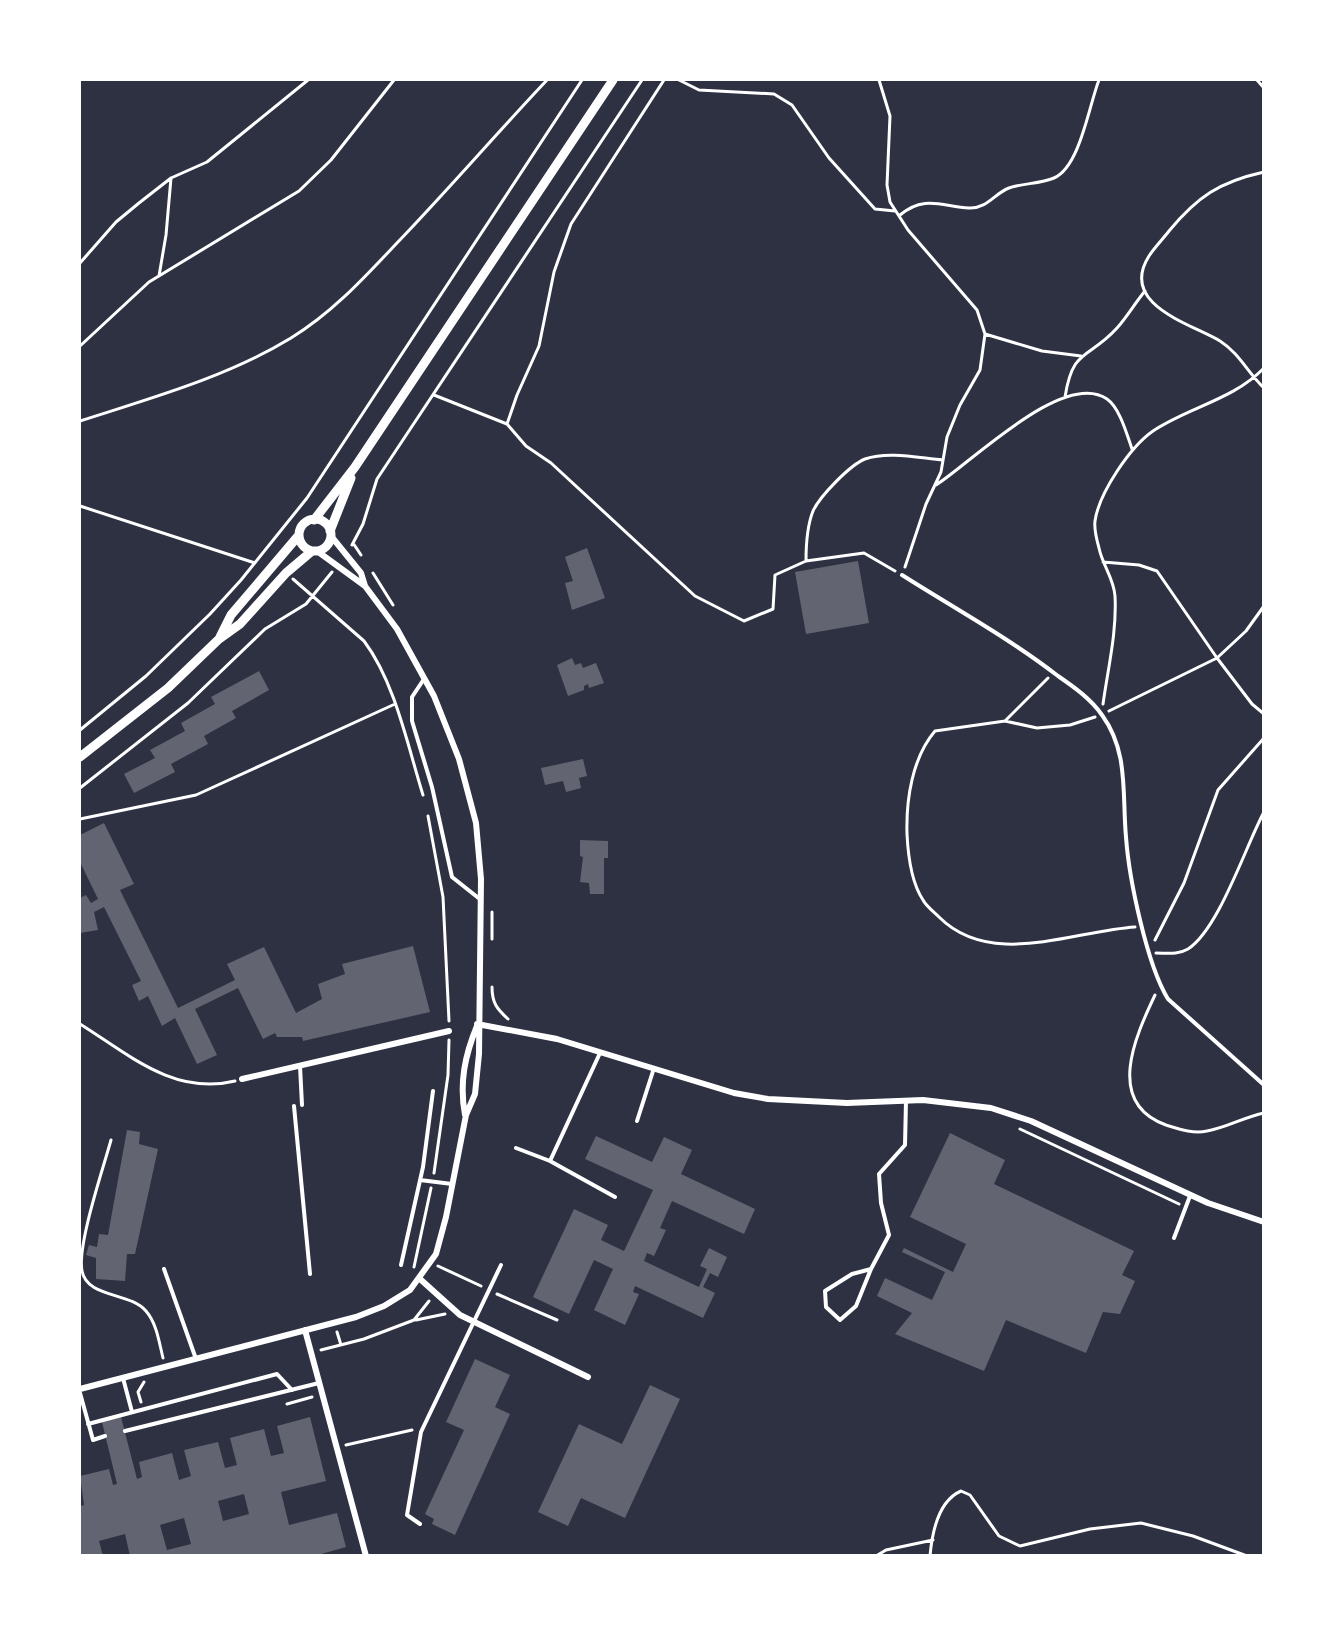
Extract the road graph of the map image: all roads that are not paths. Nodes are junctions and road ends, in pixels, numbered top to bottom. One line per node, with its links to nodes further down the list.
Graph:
1 (613, 80): 2 (main road)
2 (355, 468): 3 (main road); 4 (main road)
3 (314, 520): 4 (main road); 5 (main road)
4 (330, 534): 6 (main road); 8 (street)
5 (299, 536): 6 (main road); 9 (main road)
6 (315, 551): 8 (street); 9 (main road)
7 (902, 574): 19 (lane)
8 (365, 586): 10 (street)
9 (219, 639): 11 (main road)
10 (424, 678): 12 (street); 12 (lane)
11 (80, 756)
12 (482, 900): 13 (street)
13 (477, 1024): 15 (street); 24 (street); 24 (street)
14 (449, 1031): 16 (street)
15 (601, 1052): 17 (street); 27 (lane)
16 (300, 1066): 18 (street); 22 (lane)
17 (654, 1068): 21 (street); 25 (lane)
18 (242, 1079)
19 (1263, 1085)
20 (433, 1091): 28 (lane)
21 (906, 1100): 30 (street); 37 (lane)
22 (302, 1105)
23 (294, 1106): 38 (lane)
24 (465, 1115): 29 (street)
25 (637, 1120)
26 (516, 1148): 27 (lane)
27 (550, 1161): 31 (lane)
28 (420, 1180): 29 (lane); 34 (lane)
29 (453, 1184): 39 (street)
30 (1191, 1196): 32 (street); 33 (lane)
31 (615, 1197)
32 (1263, 1222)
33 (1174, 1238)
34 (401, 1265)
35 (501, 1265): 40 (lane)
36 (164, 1269): 42 (lane)
37 (871, 1269): 37 (lane)
38 (310, 1274)
39 (420, 1279): 40 (street); 41 (street)
40 (473, 1322): 43 (street); 52 (lane)
41 (305, 1330): 42 (street); 45 (street)
42 (196, 1360): 44 (street)
43 (588, 1377)
44 (123, 1378): 47 (street); 48 (lane)
45 (319, 1382): 46 (lane); 53 (street)
46 (292, 1390): 48 (lane); 50 (lane)
47 (80, 1391): 49 (lane)
48 (132, 1412): 49 (lane)
49 (88, 1424): 51 (lane)
50 (125, 1431)
51 (105, 1436)
52 (420, 1524)
53 (366, 1556)

